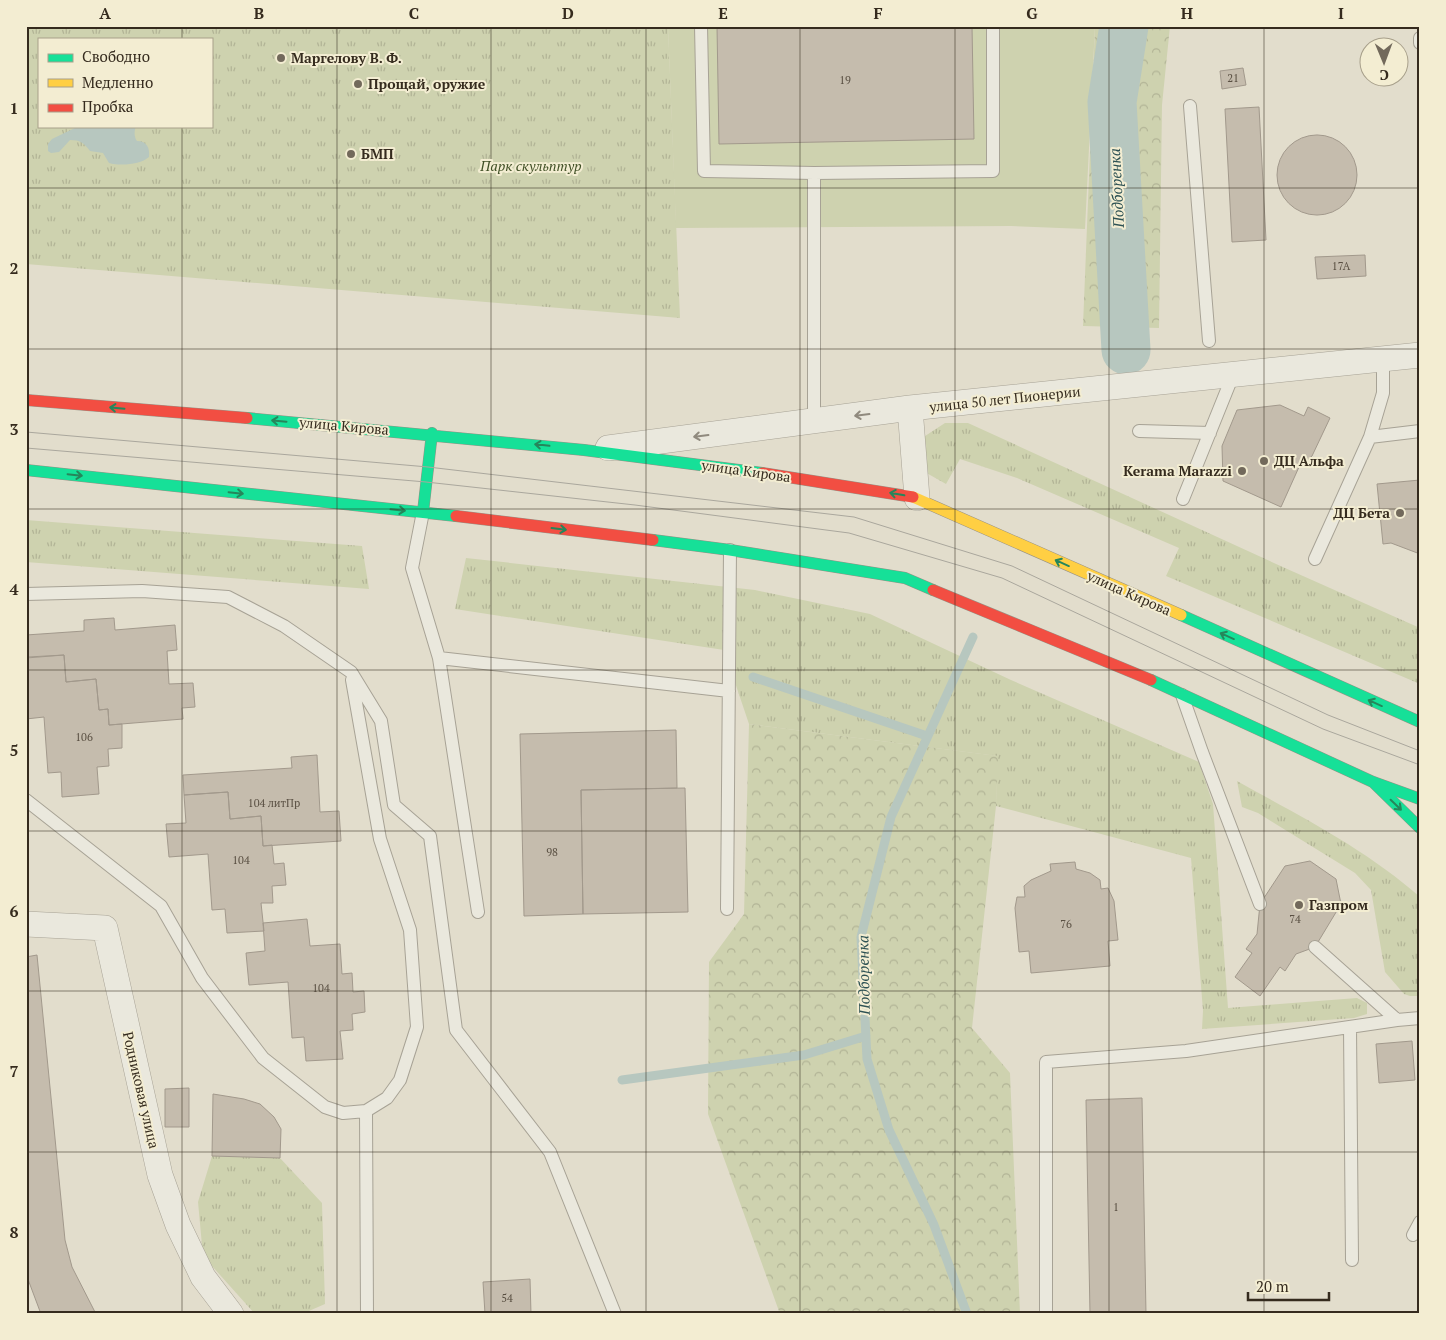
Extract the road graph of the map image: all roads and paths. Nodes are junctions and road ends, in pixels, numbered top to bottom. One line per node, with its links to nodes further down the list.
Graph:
1 (701, 26): 6 (lane)
2 (993, 26): 6 (lane)
3 (1420, 38): 4 (lane)
4 (1420, 43)
5 (1190, 106): 7 (lane)
6 (814, 173): 13 (lane)
7 (1209, 341)
8 (1420, 355): 9 (street, улица 50 лет Пионерии)
9 (1383, 359): 10 (street, улица 50 лет Пионерии); 18 (lane)
10 (1233, 375): 12 (street, улица 50 лет Пионерии); 17 (lane)
11 (26, 400): 16 (main road, улица Кирова, one-way to 11)
12 (910, 408): 13 (street, улица 50 лет Пионерии, one-way to 13); 21 (street)
13 (814, 421): 19 (street, улица 50 лет Пионерии, one-way to 19)
14 (1139, 431): 17 (lane)
15 (1420, 431): 18 (lane)
16 (432, 433): 19 (main road, улица Кирова, one-way to 16); 23 (main road)
17 (1210, 434): 22 (lane)
18 (1370, 438): 25 (lane)
19 (591, 450): 21 (main road, улица Кирова, one-way to 19)
20 (26, 470): 23 (main road, one-way to 23)
21 (916, 498): 31 (main road, улица Кирова, one-way to 21)
22 (1184, 499)
23 (423, 512): 24 (main road, one-way to 24); 27 (lane)
24 (730, 550): 29 (lane); 30 (main road)
25 (1315, 559)
26 (26, 594): 28 (lane)
27 (439, 658): 29 (lane); 38 (lane)
28 (351, 672): 44 (lane); 50 (lane)
29 (729, 691): 37 (lane)
30 (1182, 693): 32 (main road); 36 (lane)
31 (1420, 722)
32 (1373, 782): 33 (main road); 35 (main road, one-way to 35)
33 (1420, 799)
34 (26, 800): 44 (lane)
35 (1420, 828)
36 (1260, 904)
37 (727, 909)
38 (478, 912)
39 (26, 924): 48 (street, Родниковая улица)
40 (1315, 947): 42 (lane)
41 (1420, 1018): 42 (lane)
42 (1397, 1020): 43 (lane)
43 (1350, 1027): 47 (lane); 51 (lane)
44 (366, 1111): 49 (lane)
45 (1420, 1222): 46 (lane)
46 (1413, 1235)
47 (1352, 1260)
48 (232, 1314)
49 (366, 1314)
50 (614, 1314)
51 (1046, 1314)

